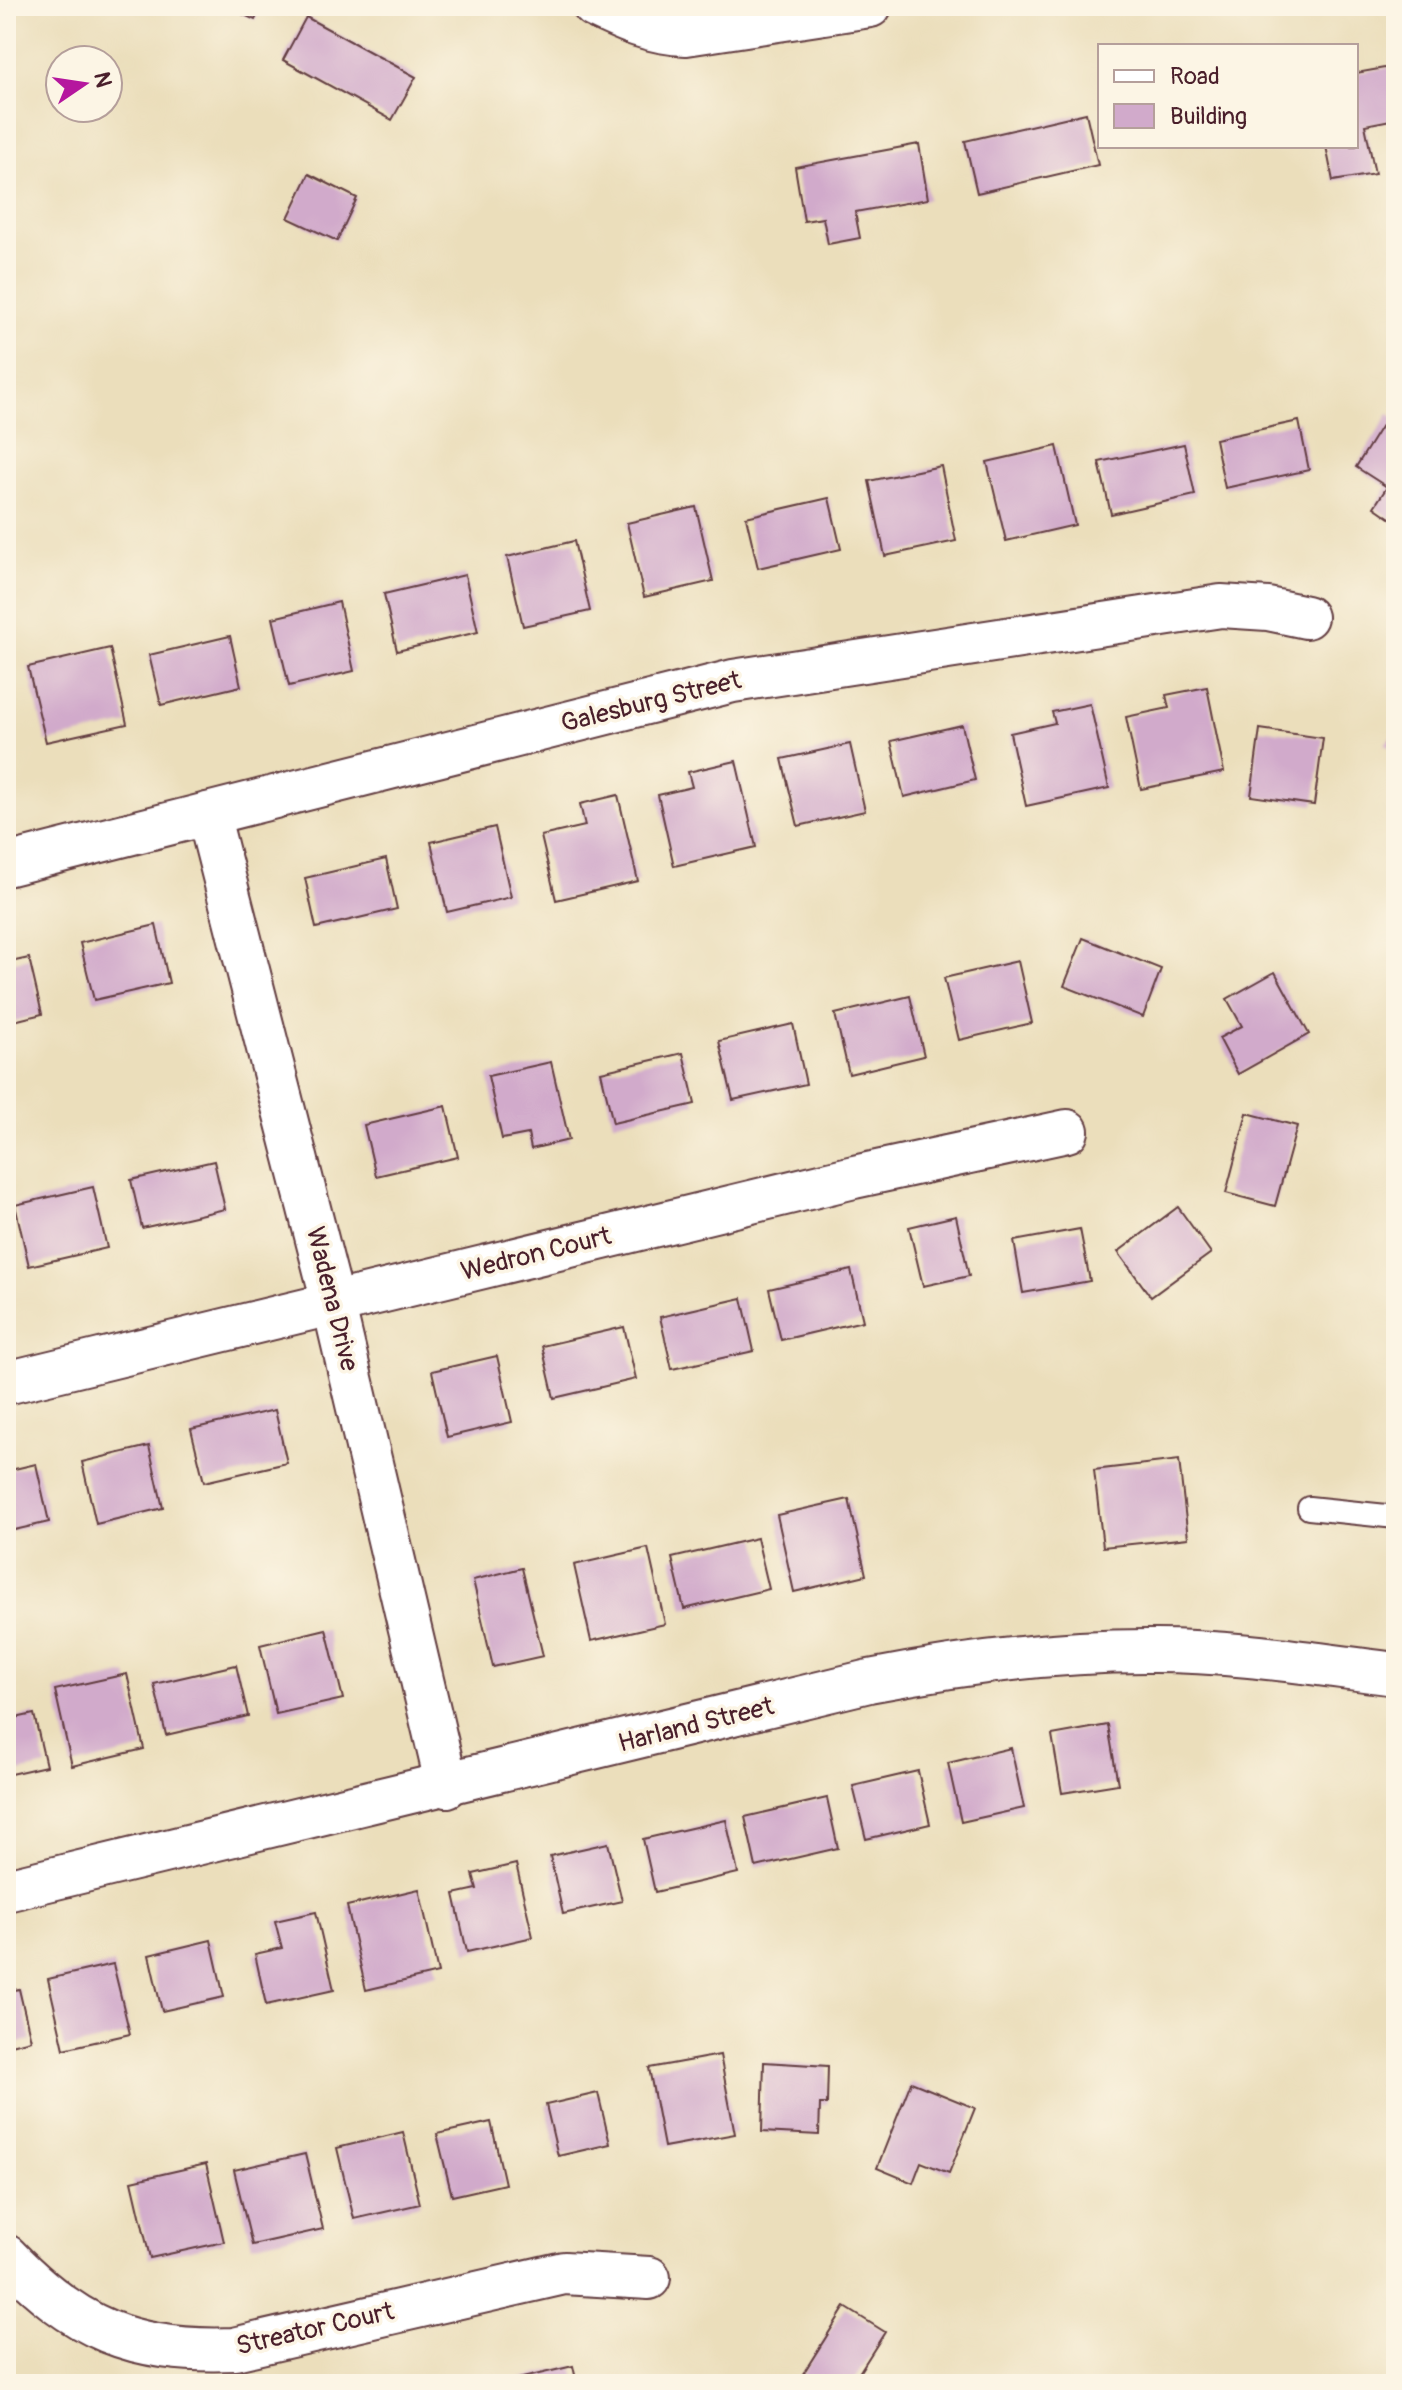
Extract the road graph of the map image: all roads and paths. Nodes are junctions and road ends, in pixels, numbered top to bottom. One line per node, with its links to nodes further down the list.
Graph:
1 (594, 6): 2 (street)
2 (870, 6)
3 (1306, 617): 4 (street, Galesburg Street)
4 (208, 814): 5 (street, Galesburg Street); 7 (street, Wadena Drive)
5 (6, 865)
6 (1067, 1131): 7 (street, Wedron Court)
7 (333, 1302): 8 (street, Wedron Court); 12 (street, Wadena Drive)
8 (6, 1383)
9 (1309, 1508): 10 (lane)
10 (1396, 1517)
11 (1396, 1674): 12 (street, Harland Street)
12 (447, 1786): 13 (street, Harland Street)
13 (6, 1890)
14 (6, 2256): 15 (street, Streator Court)
15 (649, 2278)

